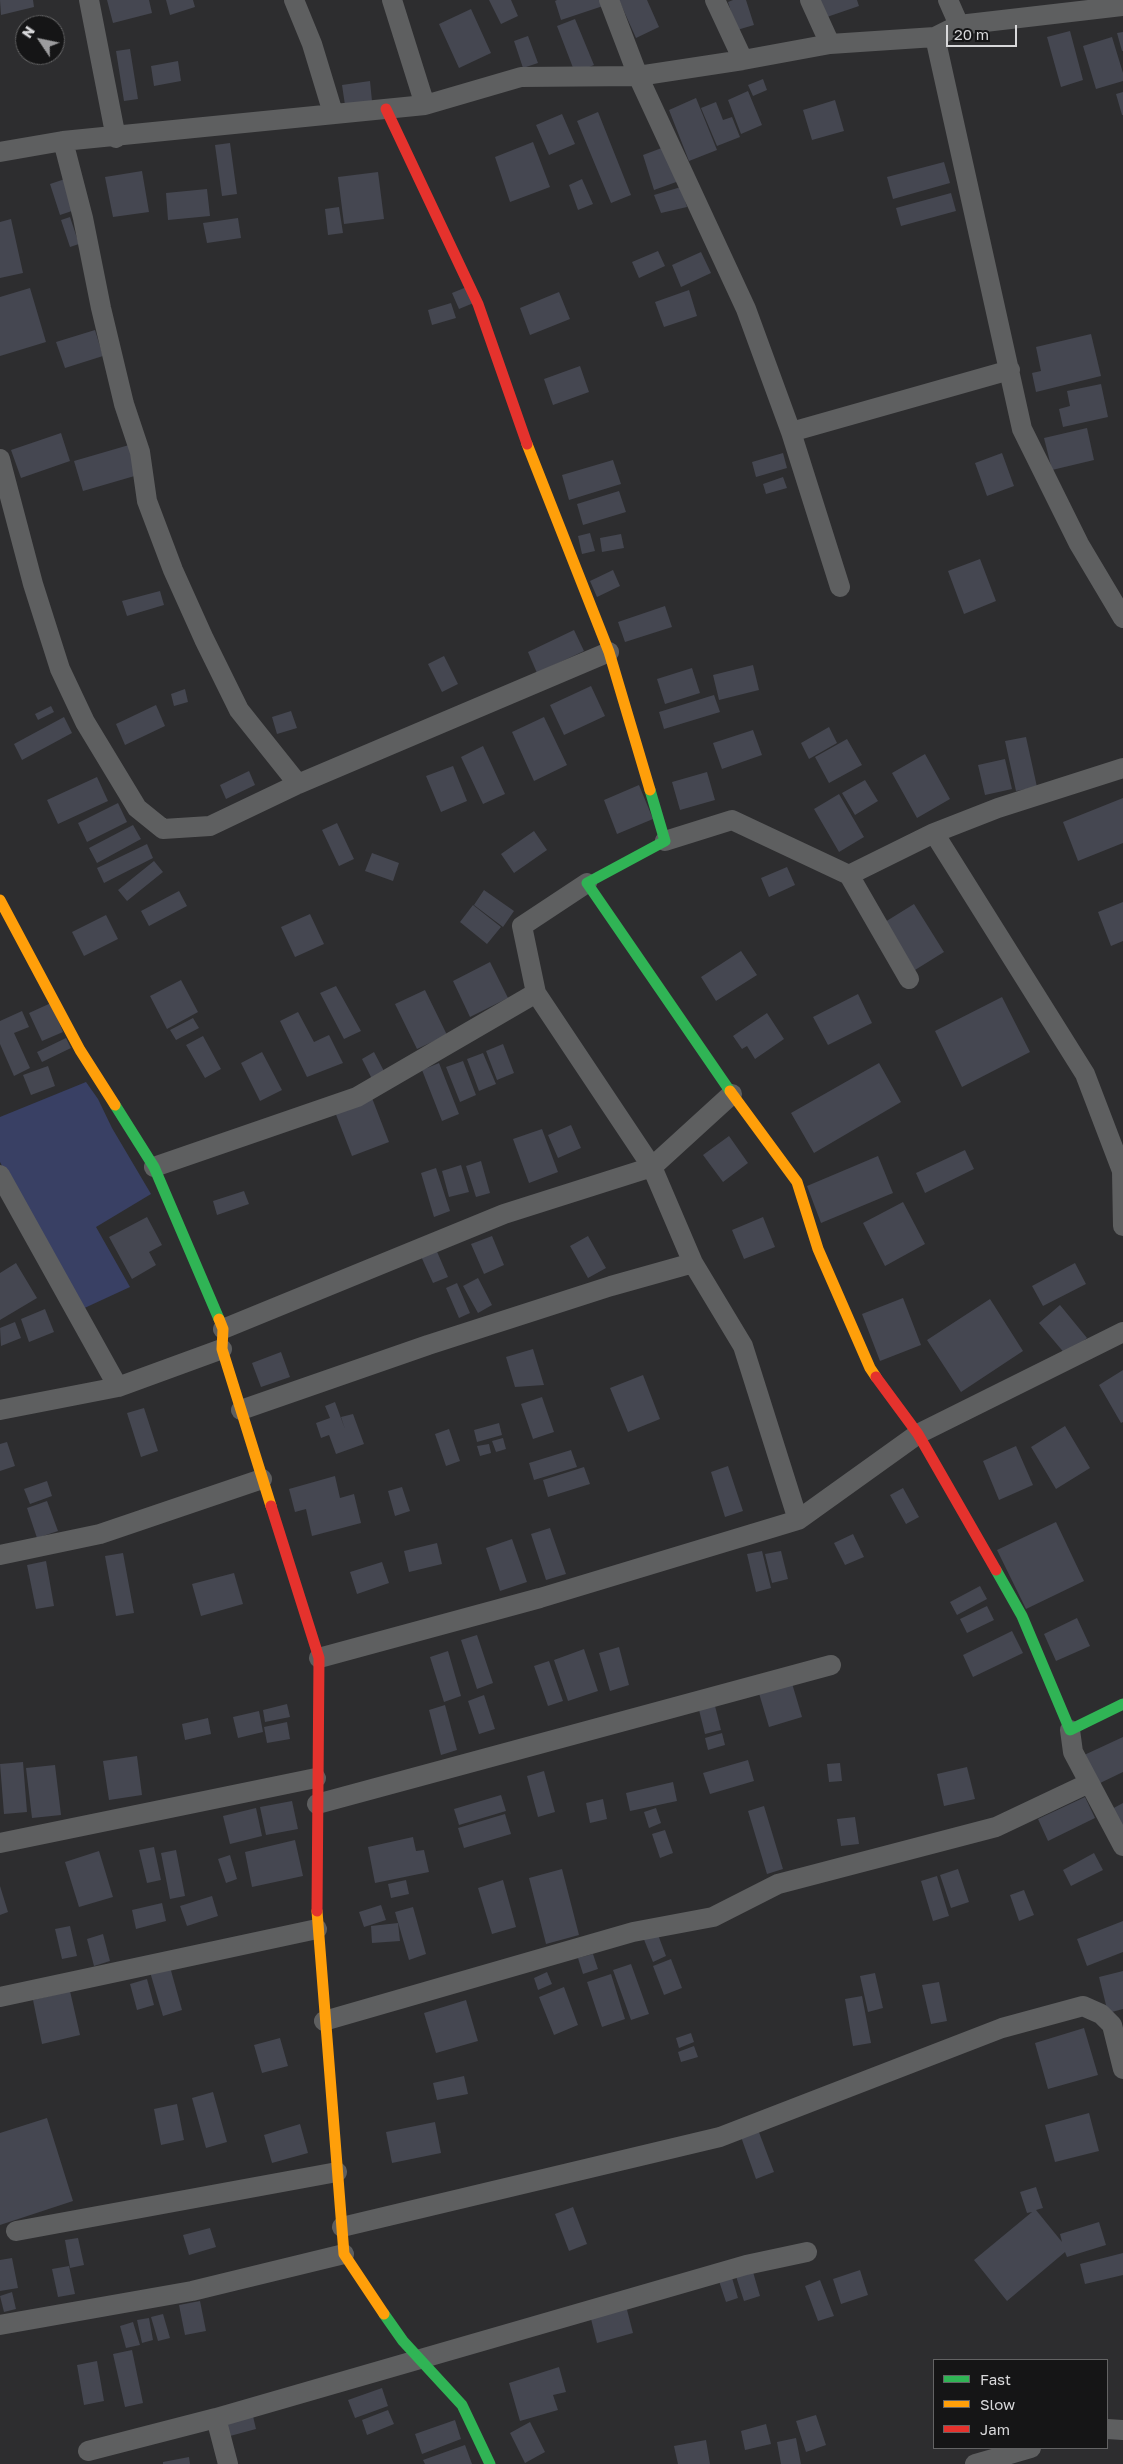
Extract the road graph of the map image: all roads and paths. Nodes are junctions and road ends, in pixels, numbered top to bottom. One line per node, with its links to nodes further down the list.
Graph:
1 (89, 0): 17 (street)
2 (294, 0): 16 (street)
3 (392, 0): 14 (street)
4 (609, 0): 13 (street)
5 (715, 0): 12 (street)
6 (810, 0): 11 (street)
7 (948, 0): 9 (street)
8 (1123, 6): 9 (street)
9 (959, 25): 10 (street)
10 (935, 37): 11 (street); 20 (street)
11 (830, 44): 12 (street)
12 (743, 60): 13 (street)
13 (638, 76): 14 (street); 21 (street)
14 (425, 105): 15 (street)
15 (386, 110): 16 (street); 25 (street)
16 (333, 113): 17 (street)
17 (116, 138): 18 (street)
18 (63, 141): 19 (street); 27 (street)
19 (0, 152)
20 (1010, 370): 21 (street); 24 (street)
21 (791, 432): 23 (street)
22 (0, 458): 27 (street)
23 (840, 587)
24 (1123, 618)
25 (609, 652): 27 (street); 29 (street)
26 (1123, 768): 28 (street)
27 (298, 784)
28 (934, 833): 30 (street); 39 (street)
29 (665, 841): 30 (street); 31 (street)
30 (849, 875): 33 (street)
31 (587, 882): 34 (street); 35 (street)
32 (0, 900): 36 (street)
33 (909, 980)
34 (536, 993): 36 (street); 37 (street)
35 (732, 1094): 37 (street); 47 (street)
36 (154, 1167): 41 (street)
37 (652, 1167): 40 (street); 41 (street)
38 (0, 1175): 44 (street)
39 (1123, 1226)
40 (693, 1263): 46 (street); 49 (street)
41 (223, 1328): 43 (street)
42 (1123, 1332): 47 (street)
43 (222, 1349): 44 (street); 46 (street)
44 (118, 1387): 45 (street)
45 (0, 1410)
46 (241, 1410): 48 (street)
47 (918, 1434): 49 (street); 54 (street)
48 (262, 1479): 50 (street); 51 (street)
49 (798, 1520): 51 (street)
50 (0, 1554)
51 (319, 1658): 55 (street)
52 (831, 1665): 57 (street)
53 (1123, 1704): 54 (street)
54 (1070, 1730): 56 (street)
55 (316, 1778): 57 (street); 58 (street)
56 (1089, 1783): 59 (street); 62 (street)
57 (317, 1804): 60 (street)
58 (0, 1843)
59 (1123, 1846)
60 (318, 1929): 61 (street); 62 (street)
61 (0, 1997)
62 (324, 2021): 64 (street)
63 (1123, 2069): 65 (street)
64 (337, 2172): 65 (street); 66 (street)
65 (342, 2227): 68 (street)
66 (16, 2231)
67 (807, 2252): 70 (street)
68 (344, 2254): 69 (street); 70 (street)
69 (0, 2325)
70 (420, 2358): 71 (street); 77 (street)
71 (216, 2418): 75 (street); 76 (street)
72 (1108, 2429): 73 (street)
73 (1123, 2430)
74 (1027, 2449): 78 (street)
75 (88, 2451)
76 (228, 2464)
77 (490, 2464)
78 (974, 2464)

